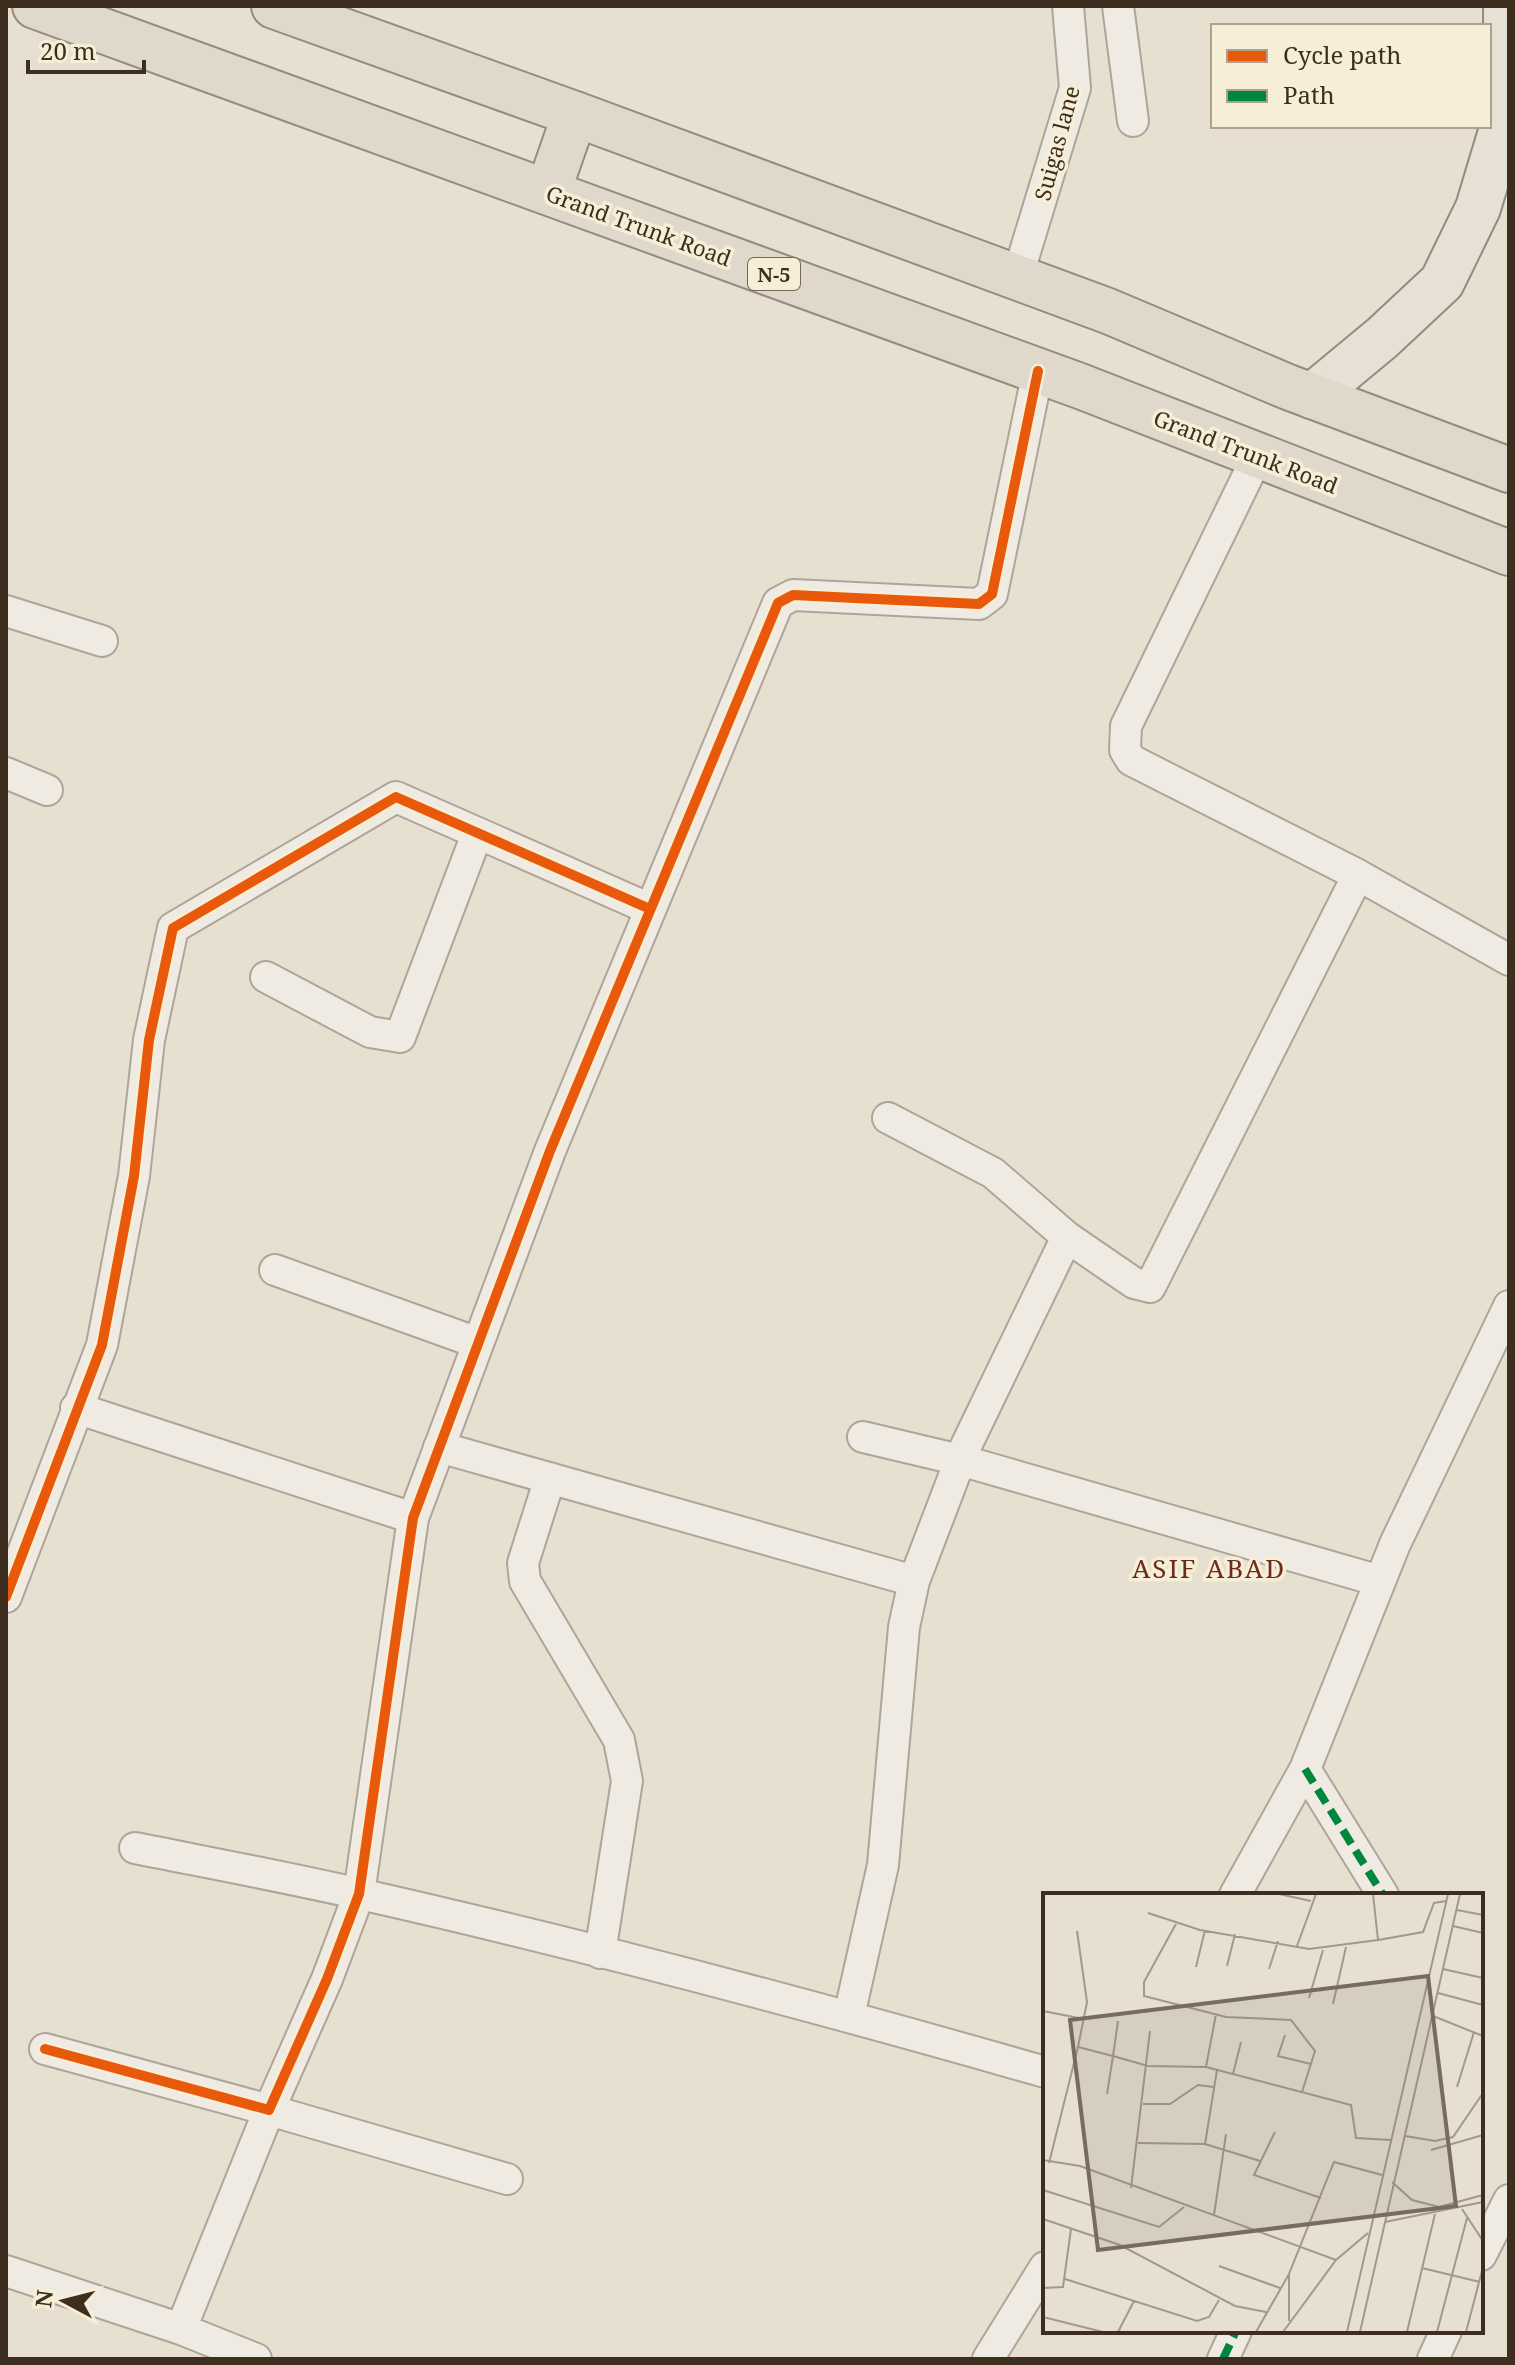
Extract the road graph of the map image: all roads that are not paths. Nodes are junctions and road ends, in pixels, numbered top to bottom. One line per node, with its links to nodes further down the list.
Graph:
1 (35, 6): 8 (highway, Grand Trunk Road / N-5)
2 (274, 6): 6 (highway)
3 (1068, 6): 9 (street, Suigas lane)
4 (1118, 6): 7 (street)
5 (1506, 6): 11 (main road)
6 (575, 114): 8 (highway); 9 (highway)
7 (1133, 121)
8 (548, 192): 10 (highway, Grand Trunk Road / N-5)
9 (1017, 278): 11 (highway)
10 (1038, 371): 12 (highway, Grand Trunk Road / N-5); 21 (street)
11 (1312, 396): 13 (highway)
12 (1258, 455): 14 (highway, Grand Trunk Road / N-5); 20 (street)
13 (1509, 470)
14 (1509, 553)
15 (6, 611): 16 (street)
16 (102, 641)
17 (6, 773): 18 (street)
18 (47, 790)
19 (477, 834): 21 (street); 23 (street); 29 (street)
20 (1358, 875): 22 (street); 25 (street)
21 (650, 909): 28 (street)
22 (1509, 960)
23 (266, 977)
24 (888, 1118): 25 (street)
25 (1067, 1237): 32 (street)
26 (275, 1270): 28 (street)
27 (1509, 1306): 36 (street)
28 (478, 1343): 31 (street)
29 (76, 1408): 34 (street); 37 (street)
30 (863, 1437): 32 (street)
31 (439, 1447): 33 (street); 34 (street)
32 (960, 1460): 35 (street); 36 (street)
33 (550, 1478): 35 (street); 43 (street)
34 (413, 1518): 42 (street)
35 (914, 1581): 44 (street)
36 (1380, 1581): 38 (street)
37 (6, 1597)
38 (1305, 1769): 40 (street); 41 (street)
39 (135, 1848): 42 (street)
40 (1236, 1893)
41 (1382, 1893)
42 (359, 1894): 43 (street); 47 (street)
43 (600, 1953): 44 (street)
44 (849, 2016): 46 (street)
45 (45, 2049): 47 (street)
46 (1043, 2071)
47 (269, 2110): 48 (street); 53 (street)
48 (507, 2179)
49 (1509, 2200): 50 (street)
50 (1483, 2251)
51 (1043, 2270): 57 (street)
52 (6, 2271): 53 (street)
53 (181, 2329): 56 (street)
54 (1235, 2333): 58 (street)
55 (1445, 2333): 59 (street)
56 (256, 2359)
57 (988, 2359)
58 (1223, 2359)
59 (1433, 2359)

